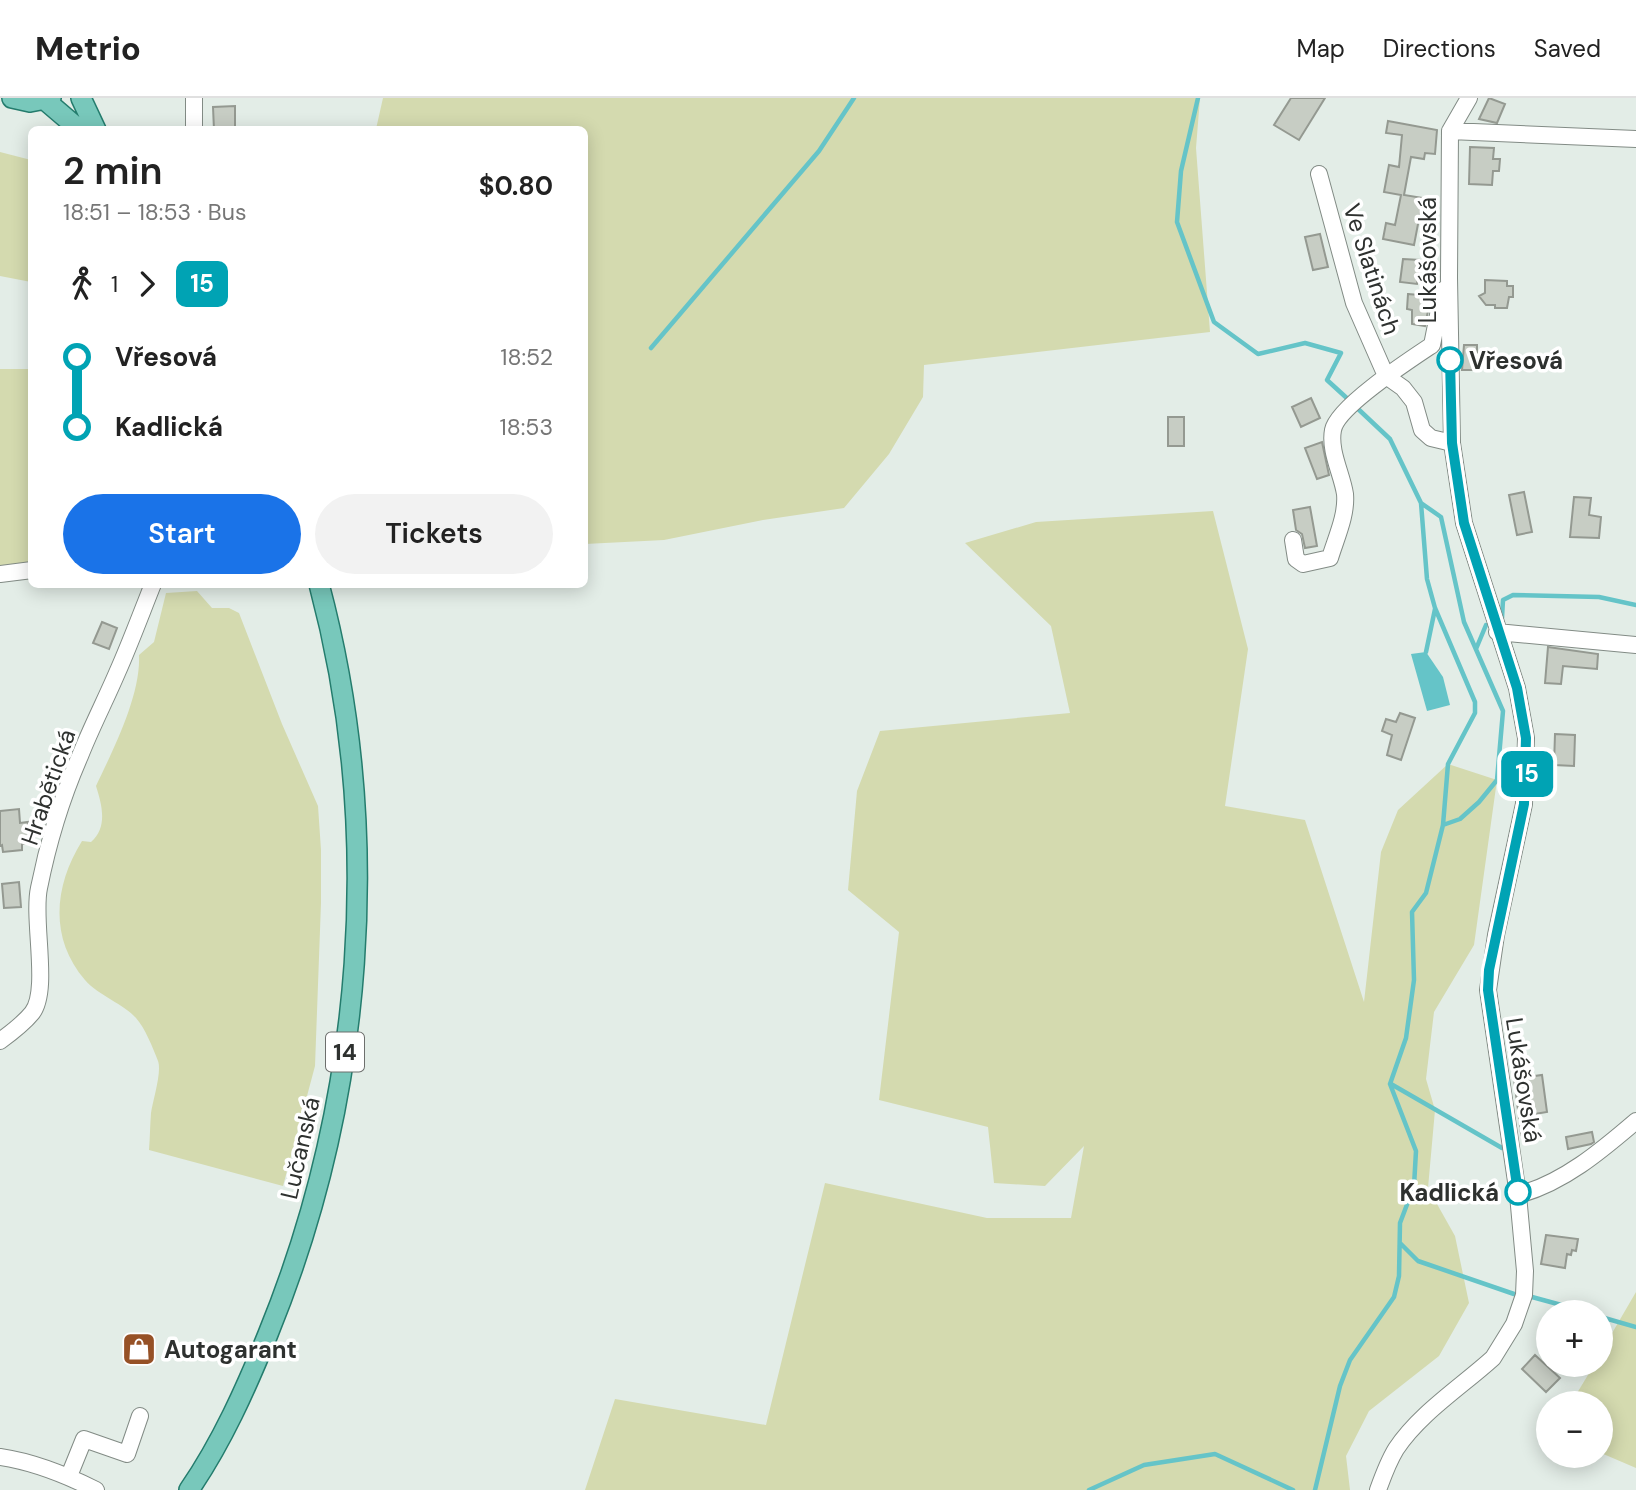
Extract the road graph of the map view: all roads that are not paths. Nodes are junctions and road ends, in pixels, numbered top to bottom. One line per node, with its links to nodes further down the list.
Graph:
1 (12, 98): 5 (main road)
2 (81, 98): 7 (main road)
3 (194, 98): 8 (street)
4 (1469, 98): 9 (street, Lukášovská)
5 (48, 99): 6 (main road)
6 (76, 126)
7 (94, 126)
8 (194, 126)
9 (1450, 131): 10 (street); 12 (street, Lukášovská)
10 (1636, 139)
11 (1319, 174): 13 (street, Ve Slatinách)
12 (1449, 278): 13 (street, Ve Slatinách); 14 (street, Lukášovská)
13 (1386, 376): 14 (street, Ve Slatinách); 15 (street, Ve Slatinách)
14 (1452, 443): 20 (street, Lukášovská)
15 (1293, 540)
16 (28, 570): 17 (street)
17 (0, 574)
18 (151, 588): 22 (street, Hrabětická)
19 (321, 592): 29 (main road, Lučanská / 14)
20 (1497, 632): 21 (street); 24 (street, Lukášovská)
21 (1636, 645)
22 (0, 1041)
23 (1636, 1121): 24 (street)
24 (1518, 1195): 30 (street, Lukášovská)
25 (140, 1416): 27 (street)
26 (0, 1457): 27 (street)
27 (69, 1476): 28 (street)
28 (96, 1490)
29 (189, 1490)
30 (1378, 1490)

